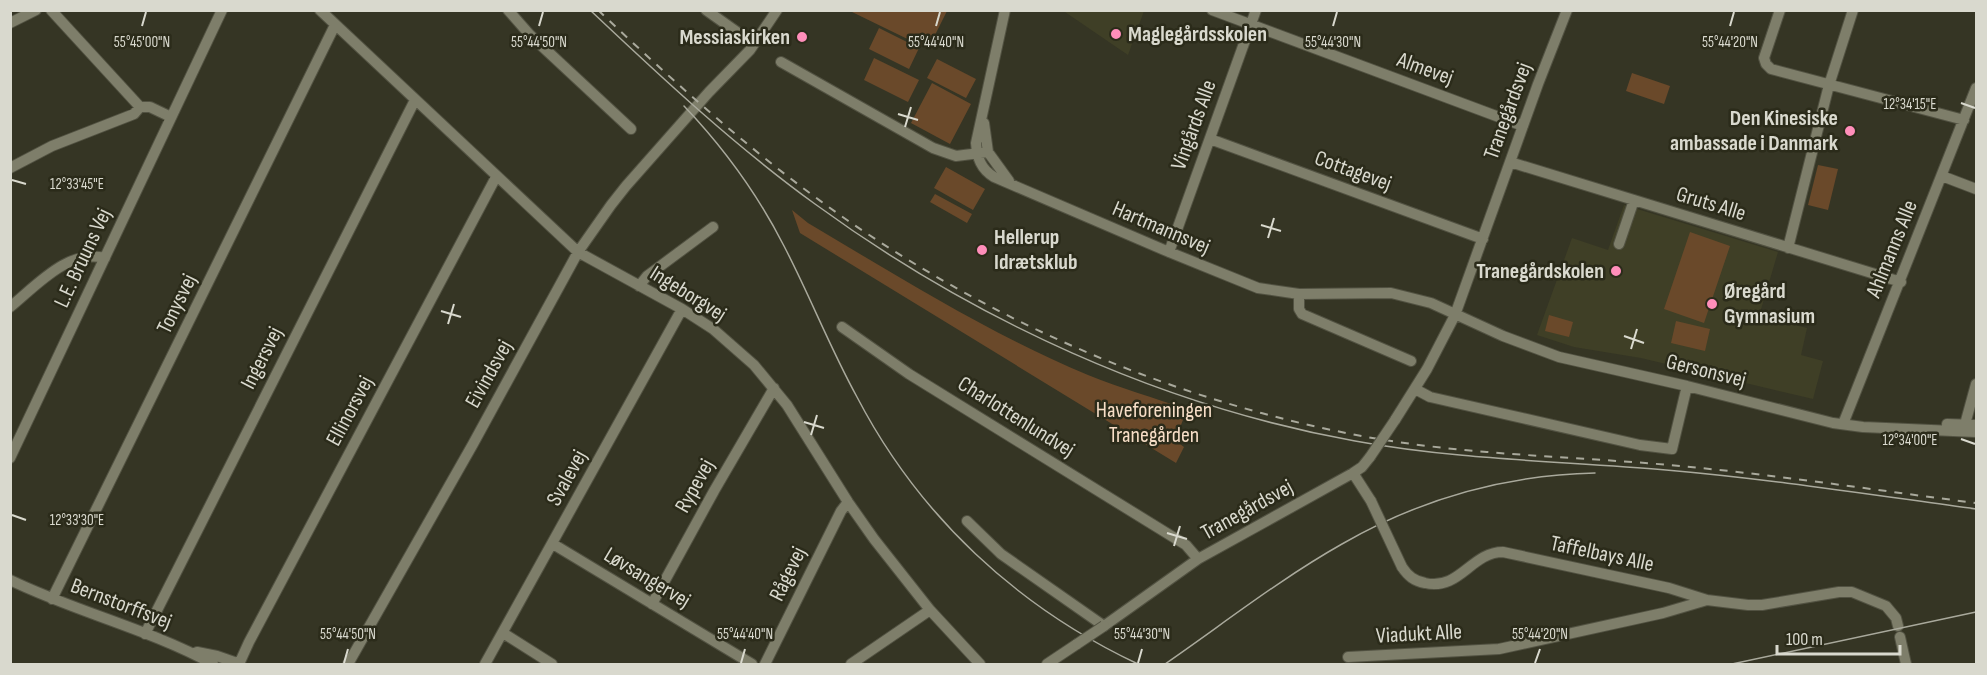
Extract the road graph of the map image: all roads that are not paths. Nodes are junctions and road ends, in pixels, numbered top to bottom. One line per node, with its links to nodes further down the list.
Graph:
1 (36, 10): 15 (street)
2 (51, 10): 23 (street)
3 (222, 10): 24 (street, L.E. Bruuns Vej)
4 (320, 10): 16 (street, Ingeborgvej)
5 (508, 10): 27 (street)
6 (706, 10): 18 (street)
7 (777, 10): 40 (street, Eivindsvej)
8 (1005, 10): 29 (street)
9 (1212, 10): 17 (street, Almevej)
10 (1256, 10): 17 (street, Vingårds Alle)
11 (1554, 10): 14 (street)
12 (1780, 10): 20 (street)
13 (1853, 10): 20 (street)
14 (1566, 13): 26 (street, Tranegårdsvej)
15 (10, 23)
16 (335, 25): 22 (street, Ingeborgvej); 68 (street, Tonysvej)
17 (1251, 25): 26 (street, Almevej); 28 (street, Vingårds Alle)
18 (738, 32)
19 (781, 62): 29 (street)
20 (1829, 85): 25 (street); 39 (street)
21 (1977, 88): 25 (street, Ahlmanns Alle)
22 (415, 100): 33 (street, Ingeborgvej); 76 (street, Ingersvej)
23 (140, 107): 24 (street); 31 (street)
24 (171, 117): 42 (street, L.E. Bruuns Vej)
25 (1964, 120): 32 (street, Ahlmanns Alle)
26 (1523, 126): 30 (street, Tranegårdsvej)
27 (632, 129)
28 (1210, 139): 37 (street, Cottagevej); 41 (street, Vingårds Alle)
29 (982, 153): 41 (street, Hartmannsvej)
30 (1510, 162): 35 (street, Gruts Alle); 37 (street, Tranegårdsvej)
31 (10, 168)
32 (1942, 176): 34 (street); 43 (street, Ahlmanns Alle)
33 (496, 177): 40 (street, Ingeborgvej); 81 (street, Ellinorsvej)
34 (1977, 189)
35 (1634, 200): 38 (street); 39 (street, Gruts Alle)
36 (713, 227): 44 (street)
37 (1484, 239): 48 (street, Tranegårdsvej)
38 (1619, 244)
39 (1788, 248): 43 (street, Gruts Alle)
40 (578, 252): 44 (street, Ingeborgvej); 82 (street, Eivindsvej)
41 (1169, 252): 45 (street, Hartmannsvej)
42 (105, 258): 46 (street); 59 (street, L.E. Bruuns Vej)
43 (1901, 282): 55 (street, Ahlmanns Alle)
44 (639, 286): 47 (street, Ingeborgvej)
45 (1299, 294): 48 (street, Hartmannsvej); 50 (street)
46 (10, 307)
47 (682, 309): 53 (street, Ingeborgvej); 63 (street, Svalevej)
48 (1455, 315): 52 (street, Gersonsvej); 54 (street, Tranegårdsvej)
49 (842, 327): 64 (street, Charlottenlundvej)
50 (1411, 361)
51 (1977, 384): 57 (street)
52 (1687, 386): 54 (street); 55 (street, Gersonsvej)
53 (774, 388): 61 (street, Ingeborgvej); 70 (street, Rypevej)
54 (1415, 389): 60 (street, Tranegårdsvej, bridge)
55 (1843, 424): 57 (street, Gersonsvej)
56 (1977, 425): 57 (street, Gersonsvej)
57 (1964, 427): 58 (street, Gersonsvej)
58 (1977, 432)
59 (10, 458)
60 (1353, 473): 64 (street, Tranegårdsvej); 67 (street, Taffelbays Alle, bridge)
61 (848, 502): 71 (street, Ingeborgvej); 86 (street, Rågevej)
62 (967, 521): 73 (street)
63 (553, 544): 70 (street, Løvsangervej); 75 (street, Svalevej)
64 (1198, 559): 73 (street, Tranegårdsvej)
65 (10, 580): 68 (street, Bernstorffsvej)
66 (10, 588): 68 (street, Bernstorffsvej)
67 (1669, 588): 69 (street, Taffelbays Alle); 72 (street)
68 (48, 597): 76 (street, Bernstorffsvej)
69 (1707, 600): 72 (street, Viadukt Alle); 74 (street, Taffelbays Alle)
70 (652, 604): 85 (street, Løvsangervej)
71 (930, 610): 87 (street); 88 (street, Ingeborgvej)
72 (1668, 612): 79 (street, Viadukt Alle)
73 (1104, 626): 89 (street, Tranegårdsvej, bridge)
74 (1898, 626)
75 (503, 633): 83 (street, Svalevej); 84 (street)
76 (145, 634): 78 (street, Bernstorffsvej)
77 (1900, 637): 90 (street)
78 (185, 649): 80 (street, Bernstorffsvej); 81 (street, Bernstorffsvej)
79 (1348, 657)
80 (213, 664)
81 (239, 664)
82 (348, 664)
83 (485, 664)
84 (552, 664)
85 (752, 664)
86 (765, 664)
87 (851, 664)
88 (980, 664)
89 (1047, 664)
90 (1906, 664)

